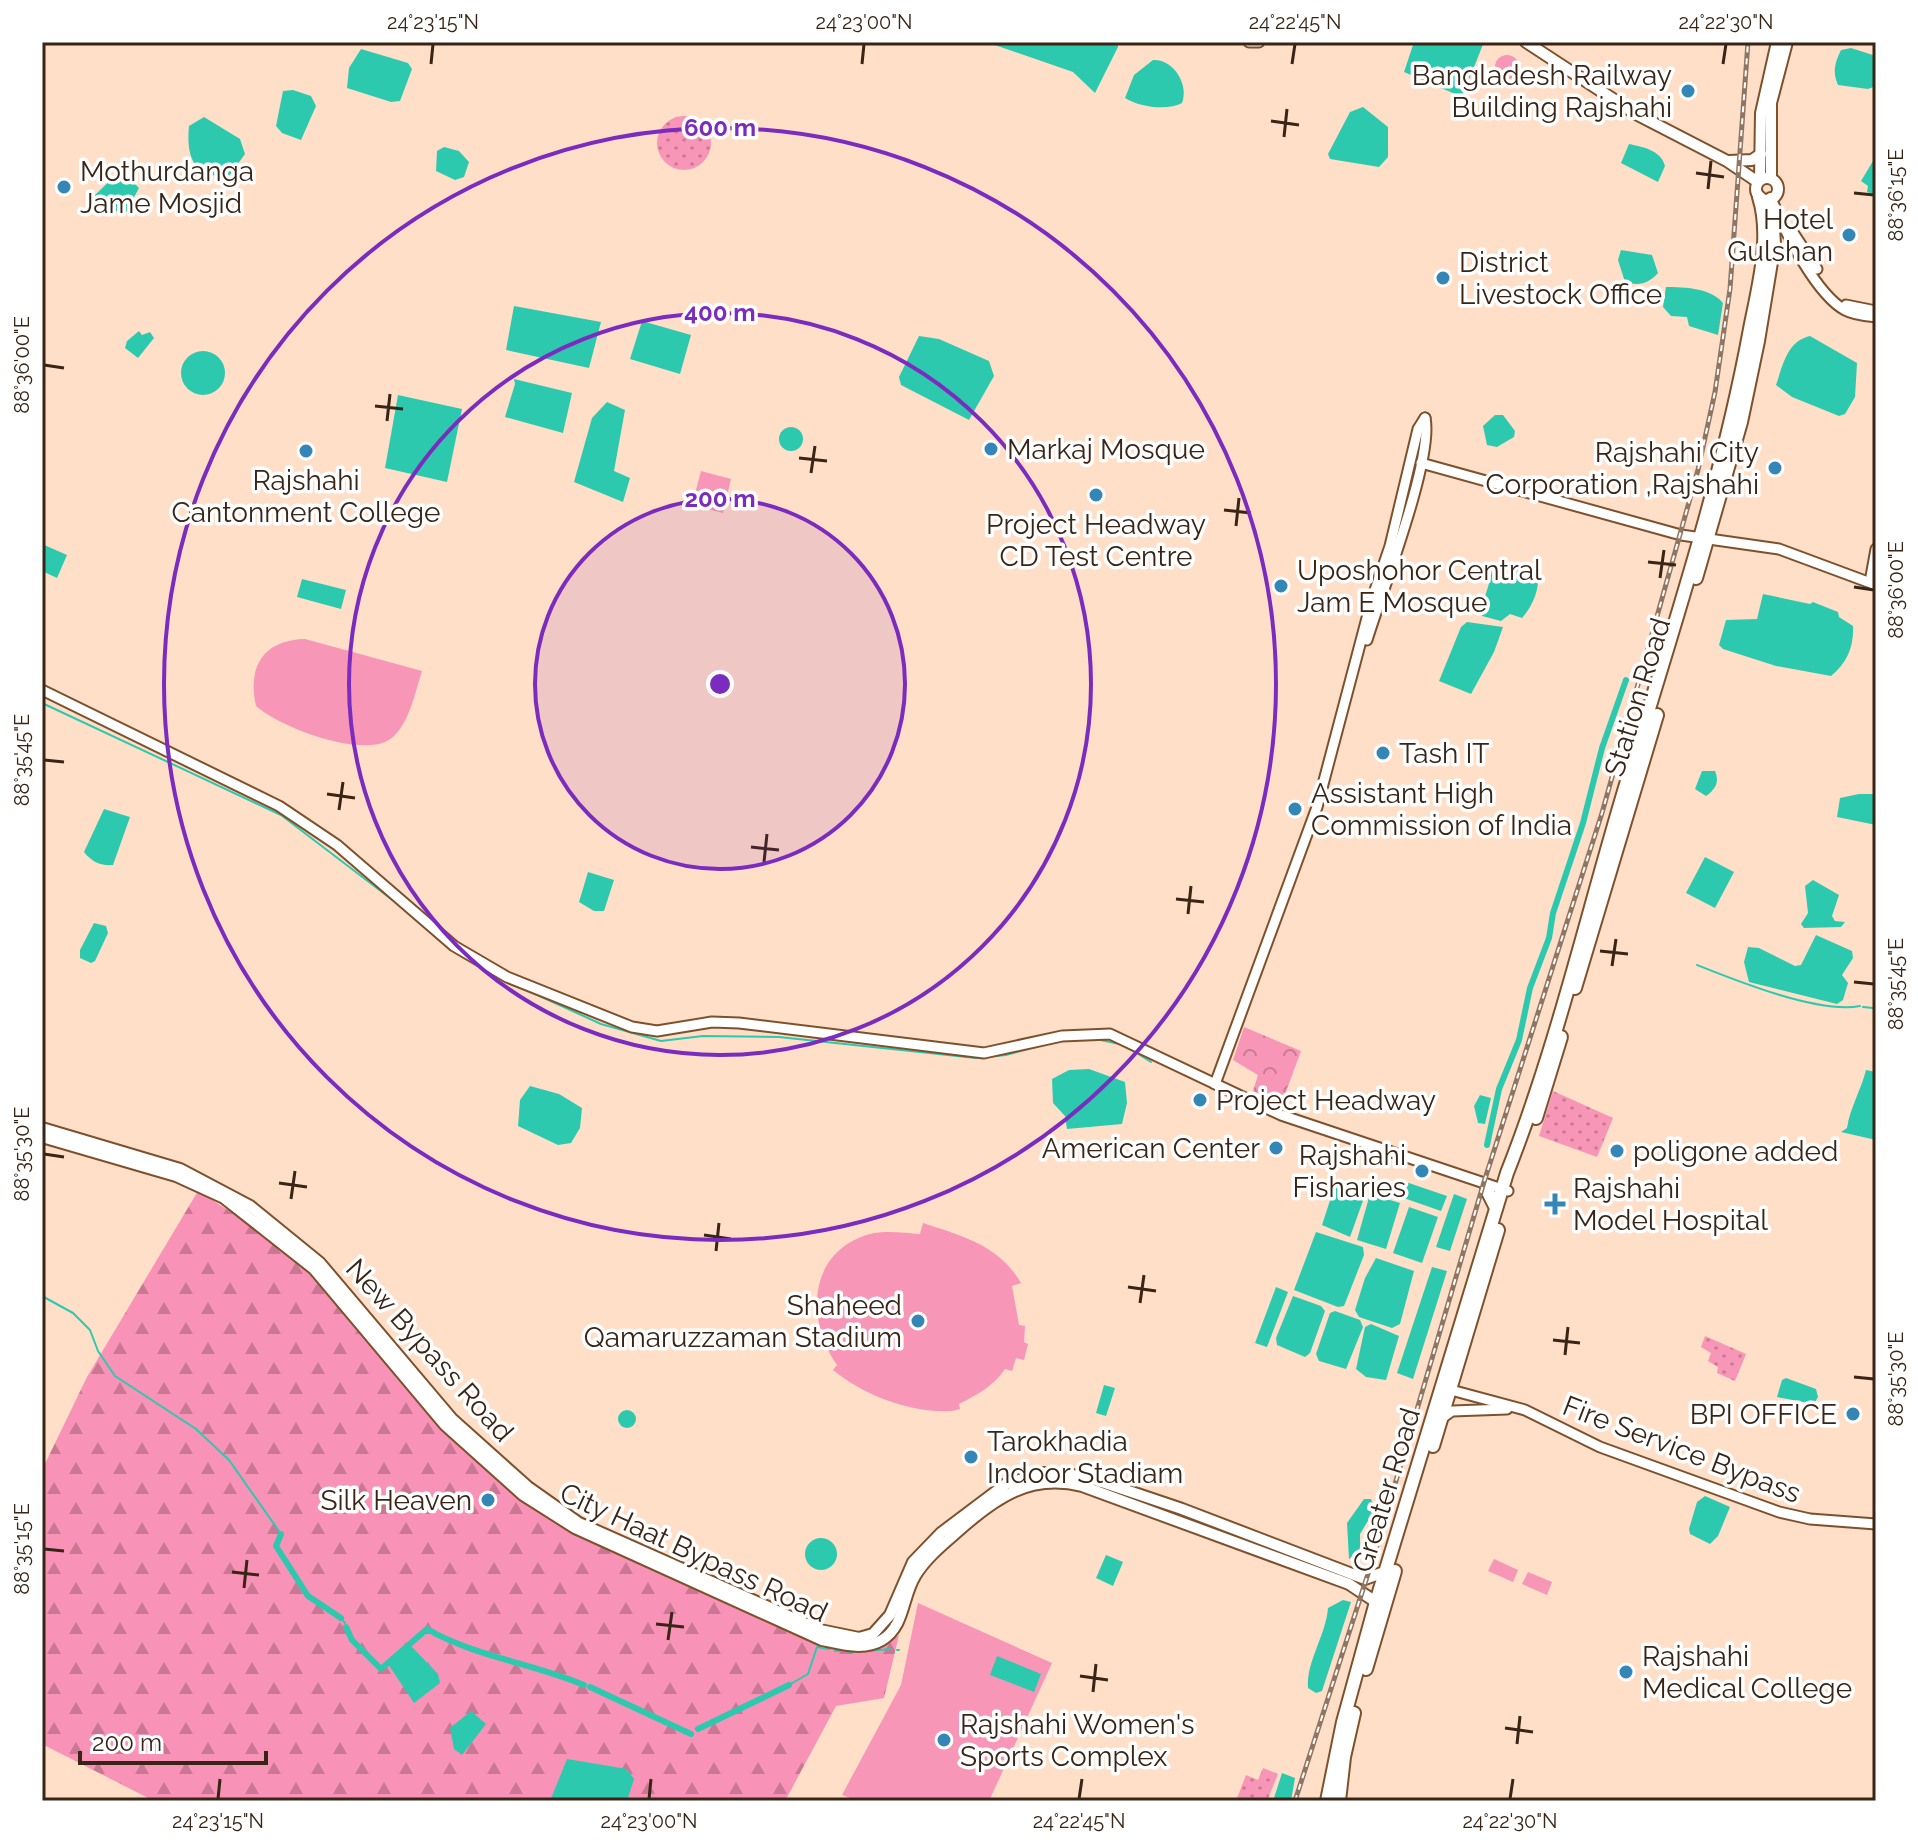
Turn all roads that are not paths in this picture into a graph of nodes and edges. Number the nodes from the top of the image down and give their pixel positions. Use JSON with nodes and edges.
{"nodes":[{"id":1,"x":1526,"y":42,"type":"edge"},
{"id":2,"x":1777,"y":42,"type":"edge"},
{"id":3,"x":1787,"y":42,"type":"edge"},
{"id":4,"x":1698,"y":148,"type":"junction"},
{"id":5,"x":1761,"y":154,"type":"junction"},
{"id":6,"x":1727,"y":161,"type":"junction"},
{"id":7,"x":1765,"y":190,"type":"junction"},
{"id":8,"x":1791,"y":239,"type":"junction"},
{"id":9,"x":1774,"y":244,"type":"junction"},
{"id":10,"x":1876,"y":311,"type":"edge"},
{"id":11,"x":1876,"y":317,"type":"edge"},
{"id":12,"x":1421,"y":463,"type":"junction"},
{"id":13,"x":1703,"y":538,"type":"junction"},
{"id":14,"x":1876,"y":549,"type":"edge"},
{"id":15,"x":1873,"y":583,"type":"edge"},
{"id":16,"x":42,"y":690,"type":"edge"},
{"id":17,"x":1325,"y":781,"type":"junction"},
{"id":18,"x":1215,"y":1084,"type":"junction"},
{"id":19,"x":42,"y":1128,"type":"edge"},
{"id":20,"x":42,"y":1137,"type":"edge"},
{"id":21,"x":1488,"y":1187,"type":"junction"},
{"id":22,"x":1503,"y":1194,"type":"junction"},
{"id":23,"x":1451,"y":1390,"type":"junction"},
{"id":24,"x":1522,"y":1410,"type":"junction"},
{"id":25,"x":1442,"y":1418,"type":"junction"},
{"id":26,"x":1876,"y":1524,"type":"edge"},
{"id":27,"x":1387,"y":1571,"type":"junction"},
{"id":28,"x":1326,"y":1572,"type":"junction"},
{"id":29,"x":1376,"y":1602,"type":"junction"},
{"id":30,"x":1332,"y":1800,"type":"edge"}],
"edges":[{"from":1,"to":4,"type":"main road"},
{"from":2,"to":5,"type":"main road","name":"Station Road"},
{"from":3,"to":7,"type":"main road","name":"Station Road"},
{"from":4,"to":6,"type":"main road"},
{"from":4,"to":7,"type":"main road"},
{"from":5,"to":6,"type":"main road"},
{"from":5,"to":7,"type":"main road","name":"Station Road"},
{"from":6,"to":7,"type":"main road"},
{"from":7,"to":8,"type":"street"},
{"from":7,"to":9,"type":"highway","name":"Station Road"},
{"from":7,"to":10,"type":"street"},
{"from":7,"to":13,"type":"highway","name":"Station Road"},
{"from":8,"to":9,"type":"highway"},
{"from":8,"to":11,"type":"street"},
{"from":9,"to":13,"type":"highway","name":"Station Road"},
{"from":12,"to":13,"type":"street"},
{"from":12,"to":17,"type":"street"},
{"from":12,"to":17,"type":"street"},
{"from":13,"to":15,"type":"street"},
{"from":13,"to":22,"type":"highway","name":"Station Road"},
{"from":14,"to":15,"type":"street"},
{"from":16,"to":18,"type":"street"},
{"from":17,"to":18,"type":"street"},
{"from":18,"to":21,"type":"street"},
{"from":19,"to":28,"type":"main road","name":"City Haat Bypass Road"},
{"from":20,"to":28,"type":"main road","name":"City Haat Bypass Road"},
{"from":21,"to":22,"type":"highway"},
{"from":21,"to":22,"type":"highway"},
{"from":22,"to":23,"type":"highway","name":"Greater Road"},
{"from":22,"to":27,"type":"highway","name":"Greater Road"},
{"from":23,"to":24,"type":"street","name":"Fire Service Bypass"},
{"from":23,"to":25,"type":"highway","name":"Greater Road"},
{"from":24,"to":25,"type":"street","name":"Fire Service Bypass"},
{"from":24,"to":26,"type":"street","name":"Fire Service Bypass"},
{"from":25,"to":30,"type":"highway","name":"Greater Road"},
{"from":27,"to":28,"type":"main road"},
{"from":27,"to":29,"type":"highway","name":"Greater Road"},
{"from":28,"to":29,"type":"main road"},
{"from":29,"to":30,"type":"highway","name":"Greater Road"}]}
